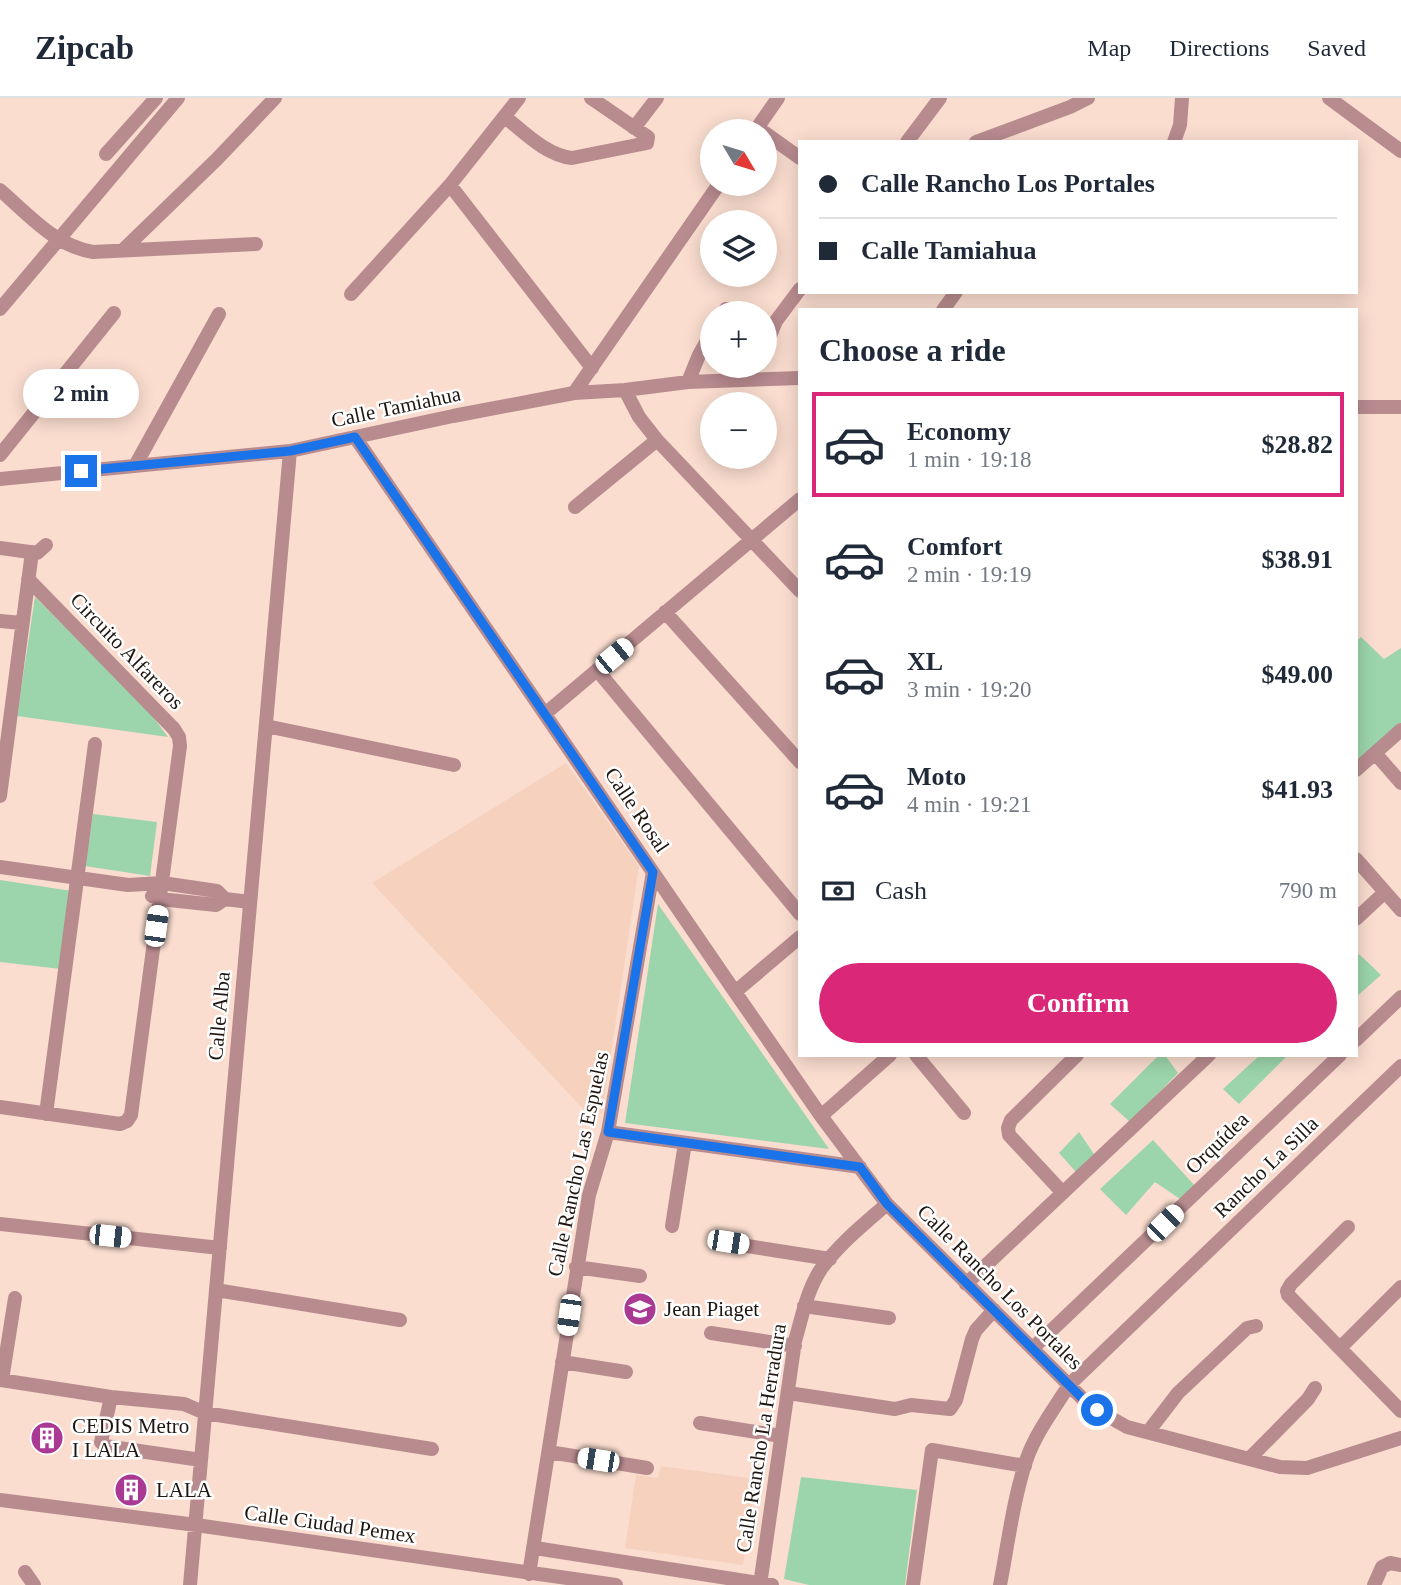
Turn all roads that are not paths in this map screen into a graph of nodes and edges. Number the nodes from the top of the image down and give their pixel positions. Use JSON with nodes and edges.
{"nodes":[{"id":1,"x":156,"y":98,"type":"edge"},
{"id":2,"x":178,"y":98,"type":"edge"},
{"id":3,"x":275,"y":98,"type":"edge"},
{"id":4,"x":519,"y":98,"type":"edge"},
{"id":5,"x":591,"y":98,"type":"edge"},
{"id":6,"x":657,"y":98,"type":"edge"},
{"id":7,"x":778,"y":98,"type":"edge"},
{"id":8,"x":940,"y":98,"type":"edge"},
{"id":9,"x":1088,"y":98,"type":"edge"},
{"id":10,"x":1182,"y":98,"type":"edge"},
{"id":11,"x":1329,"y":98,"type":"edge"},
{"id":12,"x":505,"y":117,"type":"junction"},
{"id":13,"x":767,"y":119,"type":"edge"},
{"id":14,"x":634,"y":128,"type":"junction"},
{"id":15,"x":908,"y":140,"type":"edge"},
{"id":16,"x":981,"y":140,"type":"edge"},
{"id":17,"x":1175,"y":140,"type":"edge"},
{"id":18,"x":777,"y":142,"type":"edge"},
{"id":19,"x":1401,"y":151,"type":"edge"},
{"id":20,"x":106,"y":154,"type":"dead end"},
{"id":21,"x":798,"y":157,"type":"edge"},
{"id":22,"x":450,"y":184,"type":"junction"},
{"id":23,"x":0,"y":190,"type":"edge"},
{"id":24,"x":711,"y":196,"type":"edge"},
{"id":25,"x":59,"y":241,"type":"junction"},
{"id":26,"x":256,"y":244,"type":"dead end"},
{"id":27,"x":123,"y":250,"type":"junction"},
{"id":28,"x":798,"y":292,"type":"edge"},
{"id":29,"x":351,"y":294,"type":"dead end"},
{"id":30,"x":0,"y":309,"type":"edge"},
{"id":31,"x":114,"y":313,"type":"dead end"},
{"id":32,"x":219,"y":314,"type":"dead end"},
{"id":33,"x":777,"y":320,"type":"edge"},
{"id":34,"x":700,"y":353,"type":"edge"},
{"id":35,"x":592,"y":368,"type":"junction"},
{"id":36,"x":777,"y":375,"type":"edge"},
{"id":37,"x":714,"y":378,"type":"edge"},
{"id":38,"x":798,"y":378,"type":"edge"},
{"id":39,"x":688,"y":382,"type":"junction"},
{"id":40,"x":625,"y":390,"type":"junction"},
{"id":41,"x":574,"y":393,"type":"junction"},
{"id":42,"x":1358,"y":407,"type":"edge"},
{"id":43,"x":1401,"y":407,"type":"edge"},
{"id":44,"x":355,"y":437,"type":"junction"},
{"id":45,"x":657,"y":440,"type":"junction"},
{"id":46,"x":290,"y":451,"type":"junction"},
{"id":47,"x":0,"y":455,"type":"edge"},
{"id":48,"x":135,"y":466,"type":"junction"},
{"id":49,"x":0,"y":479,"type":"edge"},
{"id":50,"x":798,"y":501,"type":"edge"},
{"id":51,"x":575,"y":507,"type":"dead end"},
{"id":52,"x":752,"y":539,"type":"junction"},
{"id":53,"x":47,"y":545,"type":"dead end"},
{"id":54,"x":0,"y":548,"type":"edge"},
{"id":55,"x":32,"y":552,"type":"junction"},
{"id":56,"x":28,"y":579,"type":"junction"},
{"id":57,"x":798,"y":589,"type":"edge"},
{"id":58,"x":665,"y":612,"type":"junction"},
{"id":59,"x":0,"y":621,"type":"edge"},
{"id":60,"x":22,"y":623,"type":"junction"},
{"id":61,"x":597,"y":670,"type":"junction"},
{"id":62,"x":6,"y":702,"type":"edge"},
{"id":63,"x":546,"y":713,"type":"junction"},
{"id":64,"x":266,"y":726,"type":"junction"},
{"id":65,"x":1401,"y":730,"type":"edge"},
{"id":66,"x":95,"y":744,"type":"dead end"},
{"id":67,"x":1375,"y":753,"type":"junction"},
{"id":68,"x":798,"y":760,"type":"edge"},
{"id":69,"x":454,"y":765,"type":"dead end"},
{"id":70,"x":1358,"y":768,"type":"edge"},
{"id":71,"x":1,"y":781,"type":"edge"},
{"id":72,"x":1401,"y":783,"type":"edge"},
{"id":73,"x":0,"y":796,"type":"edge"},
{"id":74,"x":1358,"y":861,"type":"edge"},
{"id":75,"x":0,"y":867,"type":"edge"},
{"id":76,"x":653,"y":872,"type":"junction"},
{"id":77,"x":77,"y":877,"type":"junction"},
{"id":78,"x":162,"y":883,"type":"junction"},
{"id":79,"x":128,"y":885,"type":"junction"},
{"id":80,"x":1385,"y":892,"type":"junction"},
{"id":81,"x":225,"y":899,"type":"junction"},
{"id":82,"x":160,"y":900,"type":"junction"},
{"id":83,"x":250,"y":902,"type":"junction"},
{"id":84,"x":1359,"y":909,"type":"edge"},
{"id":85,"x":1401,"y":910,"type":"edge"},
{"id":86,"x":798,"y":912,"type":"edge"},
{"id":87,"x":798,"y":939,"type":"edge"},
{"id":88,"x":735,"y":992,"type":"junction"},
{"id":89,"x":1401,"y":997,"type":"edge"},
{"id":90,"x":1358,"y":1038,"type":"edge"},
{"id":91,"x":888,"y":1057,"type":"edge"},
{"id":92,"x":918,"y":1057,"type":"edge"},
{"id":93,"x":1075,"y":1057,"type":"edge"},
{"id":94,"x":1207,"y":1057,"type":"edge"},
{"id":95,"x":1338,"y":1057,"type":"edge"},
{"id":96,"x":1401,"y":1066,"type":"edge"},
{"id":97,"x":0,"y":1107,"type":"edge"},
{"id":98,"x":964,"y":1113,"type":"dead end"},
{"id":99,"x":46,"y":1114,"type":"junction"},
{"id":100,"x":821,"y":1116,"type":"junction"},
{"id":101,"x":608,"y":1132,"type":"junction"},
{"id":102,"x":685,"y":1143,"type":"junction"},
{"id":103,"x":860,"y":1167,"type":"junction"},
{"id":104,"x":1063,"y":1193,"type":"junction"},
{"id":105,"x":887,"y":1204,"type":"junction"},
{"id":106,"x":0,"y":1224,"type":"edge"},
{"id":107,"x":672,"y":1226,"type":"dead end"},
{"id":108,"x":1348,"y":1227,"type":"dead end"},
{"id":109,"x":728,"y":1242,"type":"dead end"},
{"id":110,"x":220,"y":1248,"type":"junction"},
{"id":111,"x":830,"y":1259,"type":"junction"},
{"id":112,"x":576,"y":1267,"type":"junction"},
{"id":113,"x":640,"y":1276,"type":"dead end"},
{"id":114,"x":966,"y":1284,"type":"junction"},
{"id":115,"x":1401,"y":1287,"type":"edge"},
{"id":116,"x":216,"y":1290,"type":"junction"},
{"id":117,"x":15,"y":1298,"type":"dead end"},
{"id":118,"x":804,"y":1306,"type":"junction"},
{"id":119,"x":994,"y":1310,"type":"junction"},
{"id":120,"x":889,"y":1318,"type":"dead end"},
{"id":121,"x":400,"y":1320,"type":"dead end"},
{"id":122,"x":1256,"y":1326,"type":"dead end"},
{"id":123,"x":711,"y":1333,"type":"dead end"},
{"id":124,"x":795,"y":1346,"type":"junction"},
{"id":125,"x":1033,"y":1348,"type":"junction"},
{"id":126,"x":1340,"y":1348,"type":"junction"},
{"id":127,"x":562,"y":1362,"type":"junction"},
{"id":128,"x":626,"y":1372,"type":"dead end"},
{"id":129,"x":1,"y":1380,"type":"edge"},
{"id":130,"x":1069,"y":1385,"type":"junction"},
{"id":131,"x":1315,"y":1388,"type":"dead end"},
{"id":132,"x":788,"y":1393,"type":"junction"},
{"id":133,"x":111,"y":1397,"type":"junction"},
{"id":134,"x":1401,"y":1411,"type":"edge"},
{"id":135,"x":205,"y":1413,"type":"junction"},
{"id":136,"x":700,"y":1423,"type":"dead end"},
{"id":137,"x":1148,"y":1432,"type":"junction"},
{"id":138,"x":782,"y":1436,"type":"junction"},
{"id":139,"x":1401,"y":1438,"type":"edge"},
{"id":140,"x":432,"y":1449,"type":"dead end"},
{"id":141,"x":549,"y":1452,"type":"junction"},
{"id":142,"x":1249,"y":1459,"type":"junction"},
{"id":143,"x":201,"y":1460,"type":"junction"},
{"id":144,"x":1025,"y":1466,"type":"junction"},
{"id":145,"x":647,"y":1468,"type":"dead end"},
{"id":146,"x":0,"y":1500,"type":"edge"},
{"id":147,"x":195,"y":1525,"type":"junction"},
{"id":148,"x":535,"y":1548,"type":"junction"},
{"id":149,"x":1401,"y":1565,"type":"edge"},
{"id":150,"x":25,"y":1572,"type":"dead end"},
{"id":151,"x":530,"y":1574,"type":"junction"},
{"id":152,"x":764,"y":1584,"type":"edge"},
{"id":153,"x":34,"y":1585,"type":"edge"},
{"id":154,"x":190,"y":1585,"type":"edge"},
{"id":155,"x":616,"y":1585,"type":"edge"},
{"id":156,"x":913,"y":1585,"type":"edge"},
{"id":157,"x":1000,"y":1585,"type":"edge"},
{"id":158,"x":1374,"y":1585,"type":"edge"}],
"edges":[{"from":1,"to":20,"type":"street"},
{"from":2,"to":25,"type":"street"},
{"from":3,"to":27,"type":"street"},
{"from":4,"to":12,"type":"street"},
{"from":5,"to":14,"type":"street"},
{"from":6,"to":14,"type":"street"},
{"from":7,"to":13,"type":"street"},
{"from":8,"to":15,"type":"street"},
{"from":9,"to":16,"type":"street"},
{"from":10,"to":17,"type":"street"},
{"from":11,"to":19,"type":"street"},
{"from":12,"to":14,"type":"street"},
{"from":12,"to":22,"type":"street"},
{"from":18,"to":21,"type":"street"},
{"from":22,"to":29,"type":"street"},
{"from":22,"to":35,"type":"street"},
{"from":23,"to":25,"type":"street"},
{"from":24,"to":35,"type":"street"},
{"from":25,"to":27,"type":"street"},
{"from":25,"to":30,"type":"street"},
{"from":26,"to":27,"type":"street"},
{"from":28,"to":33,"type":"street"},
{"from":31,"to":47,"type":"street"},
{"from":32,"to":48,"type":"street"},
{"from":34,"to":39,"type":"street"},
{"from":35,"to":41,"type":"street"},
{"from":36,"to":38,"type":"street","name":"Calle Tamiahua"},
{"from":37,"to":39,"type":"street","name":"Calle Tamiahua"},
{"from":39,"to":40,"type":"street","name":"Calle Tamiahua"},
{"from":40,"to":41,"type":"street","name":"Calle Tamiahua"},
{"from":40,"to":45,"type":"street"},
{"from":41,"to":44,"type":"street","name":"Calle Tamiahua"},
{"from":42,"to":43,"type":"street"},
{"from":44,"to":46,"type":"street","name":"Calle Tamiahua"},
{"from":44,"to":63,"type":"street","name":"Calle Rosal"},
{"from":45,"to":51,"type":"street"},
{"from":45,"to":52,"type":"street"},
{"from":46,"to":48,"type":"street","name":"Calle Tamiahua"},
{"from":46,"to":64,"type":"street","name":"Calle Alba"},
{"from":48,"to":49,"type":"street","name":"Calle Tamiahua"},
{"from":50,"to":52,"type":"street"},
{"from":52,"to":57,"type":"street"},
{"from":52,"to":58,"type":"street"},
{"from":53,"to":55,"type":"street"},
{"from":54,"to":55,"type":"street"},
{"from":55,"to":56,"type":"street"},
{"from":56,"to":60,"type":"street"},
{"from":56,"to":78,"type":"street","name":"Circuito Alfareros"},
{"from":58,"to":61,"type":"street"},
{"from":58,"to":68,"type":"street"},
{"from":59,"to":60,"type":"street"},
{"from":60,"to":62,"type":"street"},
{"from":61,"to":63,"type":"street"},
{"from":61,"to":86,"type":"street"},
{"from":62,"to":71,"type":"street"},
{"from":63,"to":76,"type":"street","name":"Calle Rosal"},
{"from":64,"to":69,"type":"street"},
{"from":64,"to":83,"type":"street","name":"Calle Alba"},
{"from":65,"to":67,"type":"street"},
{"from":66,"to":77,"type":"street"},
{"from":67,"to":70,"type":"street"},
{"from":67,"to":72,"type":"street"},
{"from":71,"to":73,"type":"street"},
{"from":74,"to":80,"type":"street"},
{"from":75,"to":77,"type":"street"},
{"from":76,"to":88,"type":"street","name":"Calle Rosal"},
{"from":76,"to":101,"type":"street","name":"Calle Rancho Las Espuelas"},
{"from":77,"to":79,"type":"street"},
{"from":77,"to":99,"type":"street"},
{"from":78,"to":79,"type":"street"},
{"from":78,"to":81,"type":"street"},
{"from":78,"to":82,"type":"street"},
{"from":79,"to":82,"type":"street"},
{"from":80,"to":84,"type":"street"},
{"from":80,"to":85,"type":"street"},
{"from":81,"to":82,"type":"street"},
{"from":81,"to":83,"type":"street"},
{"from":82,"to":99,"type":"street"},
{"from":83,"to":110,"type":"street","name":"Calle Alba"},
{"from":87,"to":88,"type":"street"},
{"from":88,"to":100,"type":"street","name":"Calle Rosal"},
{"from":89,"to":90,"type":"street"},
{"from":91,"to":100,"type":"street"},
{"from":92,"to":98,"type":"street"},
{"from":93,"to":104,"type":"street"},
{"from":94,"to":104,"type":"street"},
{"from":95,"to":125,"type":"street","name":"Orquídea"},
{"from":96,"to":130,"type":"street","name":"Rancho La Silla"},
{"from":97,"to":99,"type":"street"},
{"from":100,"to":103,"type":"street","name":"Calle Rosal"},
{"from":101,"to":102,"type":"street"},
{"from":101,"to":112,"type":"street","name":"Calle Rancho Las Espuelas"},
{"from":102,"to":103,"type":"street"},
{"from":102,"to":107,"type":"street"},
{"from":103,"to":105,"type":"street","name":"Calle Rosal"},
{"from":104,"to":114,"type":"street"},
{"from":105,"to":111,"type":"street","name":"Calle Rancho La Herradura"},
{"from":105,"to":114,"type":"street","name":"Calle Rancho Los Portales"},
{"from":106,"to":110,"type":"street"},
{"from":108,"to":126,"type":"street"},
{"from":109,"to":111,"type":"street"},
{"from":110,"to":116,"type":"street","name":"Calle Alba"},
{"from":111,"to":118,"type":"street","name":"Calle Rancho La Herradura"},
{"from":112,"to":113,"type":"street"},
{"from":112,"to":127,"type":"street","name":"Calle Rancho Las Espuelas"},
{"from":114,"to":119,"type":"street","name":"Calle Rancho Los Portales"},
{"from":115,"to":126,"type":"street"},
{"from":116,"to":121,"type":"street"},
{"from":116,"to":135,"type":"street","name":"Calle Alba"},
{"from":117,"to":129,"type":"street"},
{"from":118,"to":120,"type":"street"},
{"from":118,"to":124,"type":"street","name":"Calle Rancho La Herradura"},
{"from":119,"to":125,"type":"street","name":"Calle Rancho Los Portales"},
{"from":119,"to":132,"type":"street"},
{"from":122,"to":137,"type":"street"},
{"from":123,"to":124,"type":"street"},
{"from":124,"to":132,"type":"street","name":"Calle Rancho La Herradura"},
{"from":125,"to":130,"type":"street","name":"Calle Rancho Los Portales"},
{"from":126,"to":134,"type":"street"},
{"from":127,"to":128,"type":"street"},
{"from":127,"to":141,"type":"street","name":"Calle Rancho Las Espuelas"},
{"from":129,"to":133,"type":"street"},
{"from":130,"to":137,"type":"street","name":"Calle Rancho Los Portales"},
{"from":130,"to":144,"type":"street","name":"Rancho La Silla"},
{"from":131,"to":142,"type":"street"},
{"from":132,"to":138,"type":"street","name":"Calle Rancho La Herradura"},
{"from":133,"to":135,"type":"street"},
{"from":133,"to":143,"type":"street"},
{"from":135,"to":140,"type":"street"},
{"from":135,"to":143,"type":"street","name":"Calle Alba"},
{"from":136,"to":138,"type":"street"},
{"from":137,"to":142,"type":"street","name":"Calle Rancho Los Portales"},
{"from":138,"to":152,"type":"street","name":"Calle Rancho La Herradura"},
{"from":139,"to":142,"type":"street","name":"Calle Rancho Los Portales"},
{"from":141,"to":145,"type":"street"},
{"from":141,"to":148,"type":"street","name":"Calle Rancho Las Espuelas"},
{"from":143,"to":147,"type":"street","name":"Calle Alba"},
{"from":144,"to":156,"type":"street"},
{"from":144,"to":157,"type":"street","name":"Rancho La Silla"},
{"from":146,"to":147,"type":"street","name":"Calle Ciudad Pemex"},
{"from":147,"to":151,"type":"street","name":"Calle Ciudad Pemex"},
{"from":147,"to":154,"type":"street","name":"Calle Alba"},
{"from":148,"to":151,"type":"street"},
{"from":148,"to":152,"type":"street"},
{"from":149,"to":158,"type":"street"},
{"from":150,"to":153,"type":"street"},
{"from":151,"to":155,"type":"street","name":"Calle Ciudad Pemex"}]}
